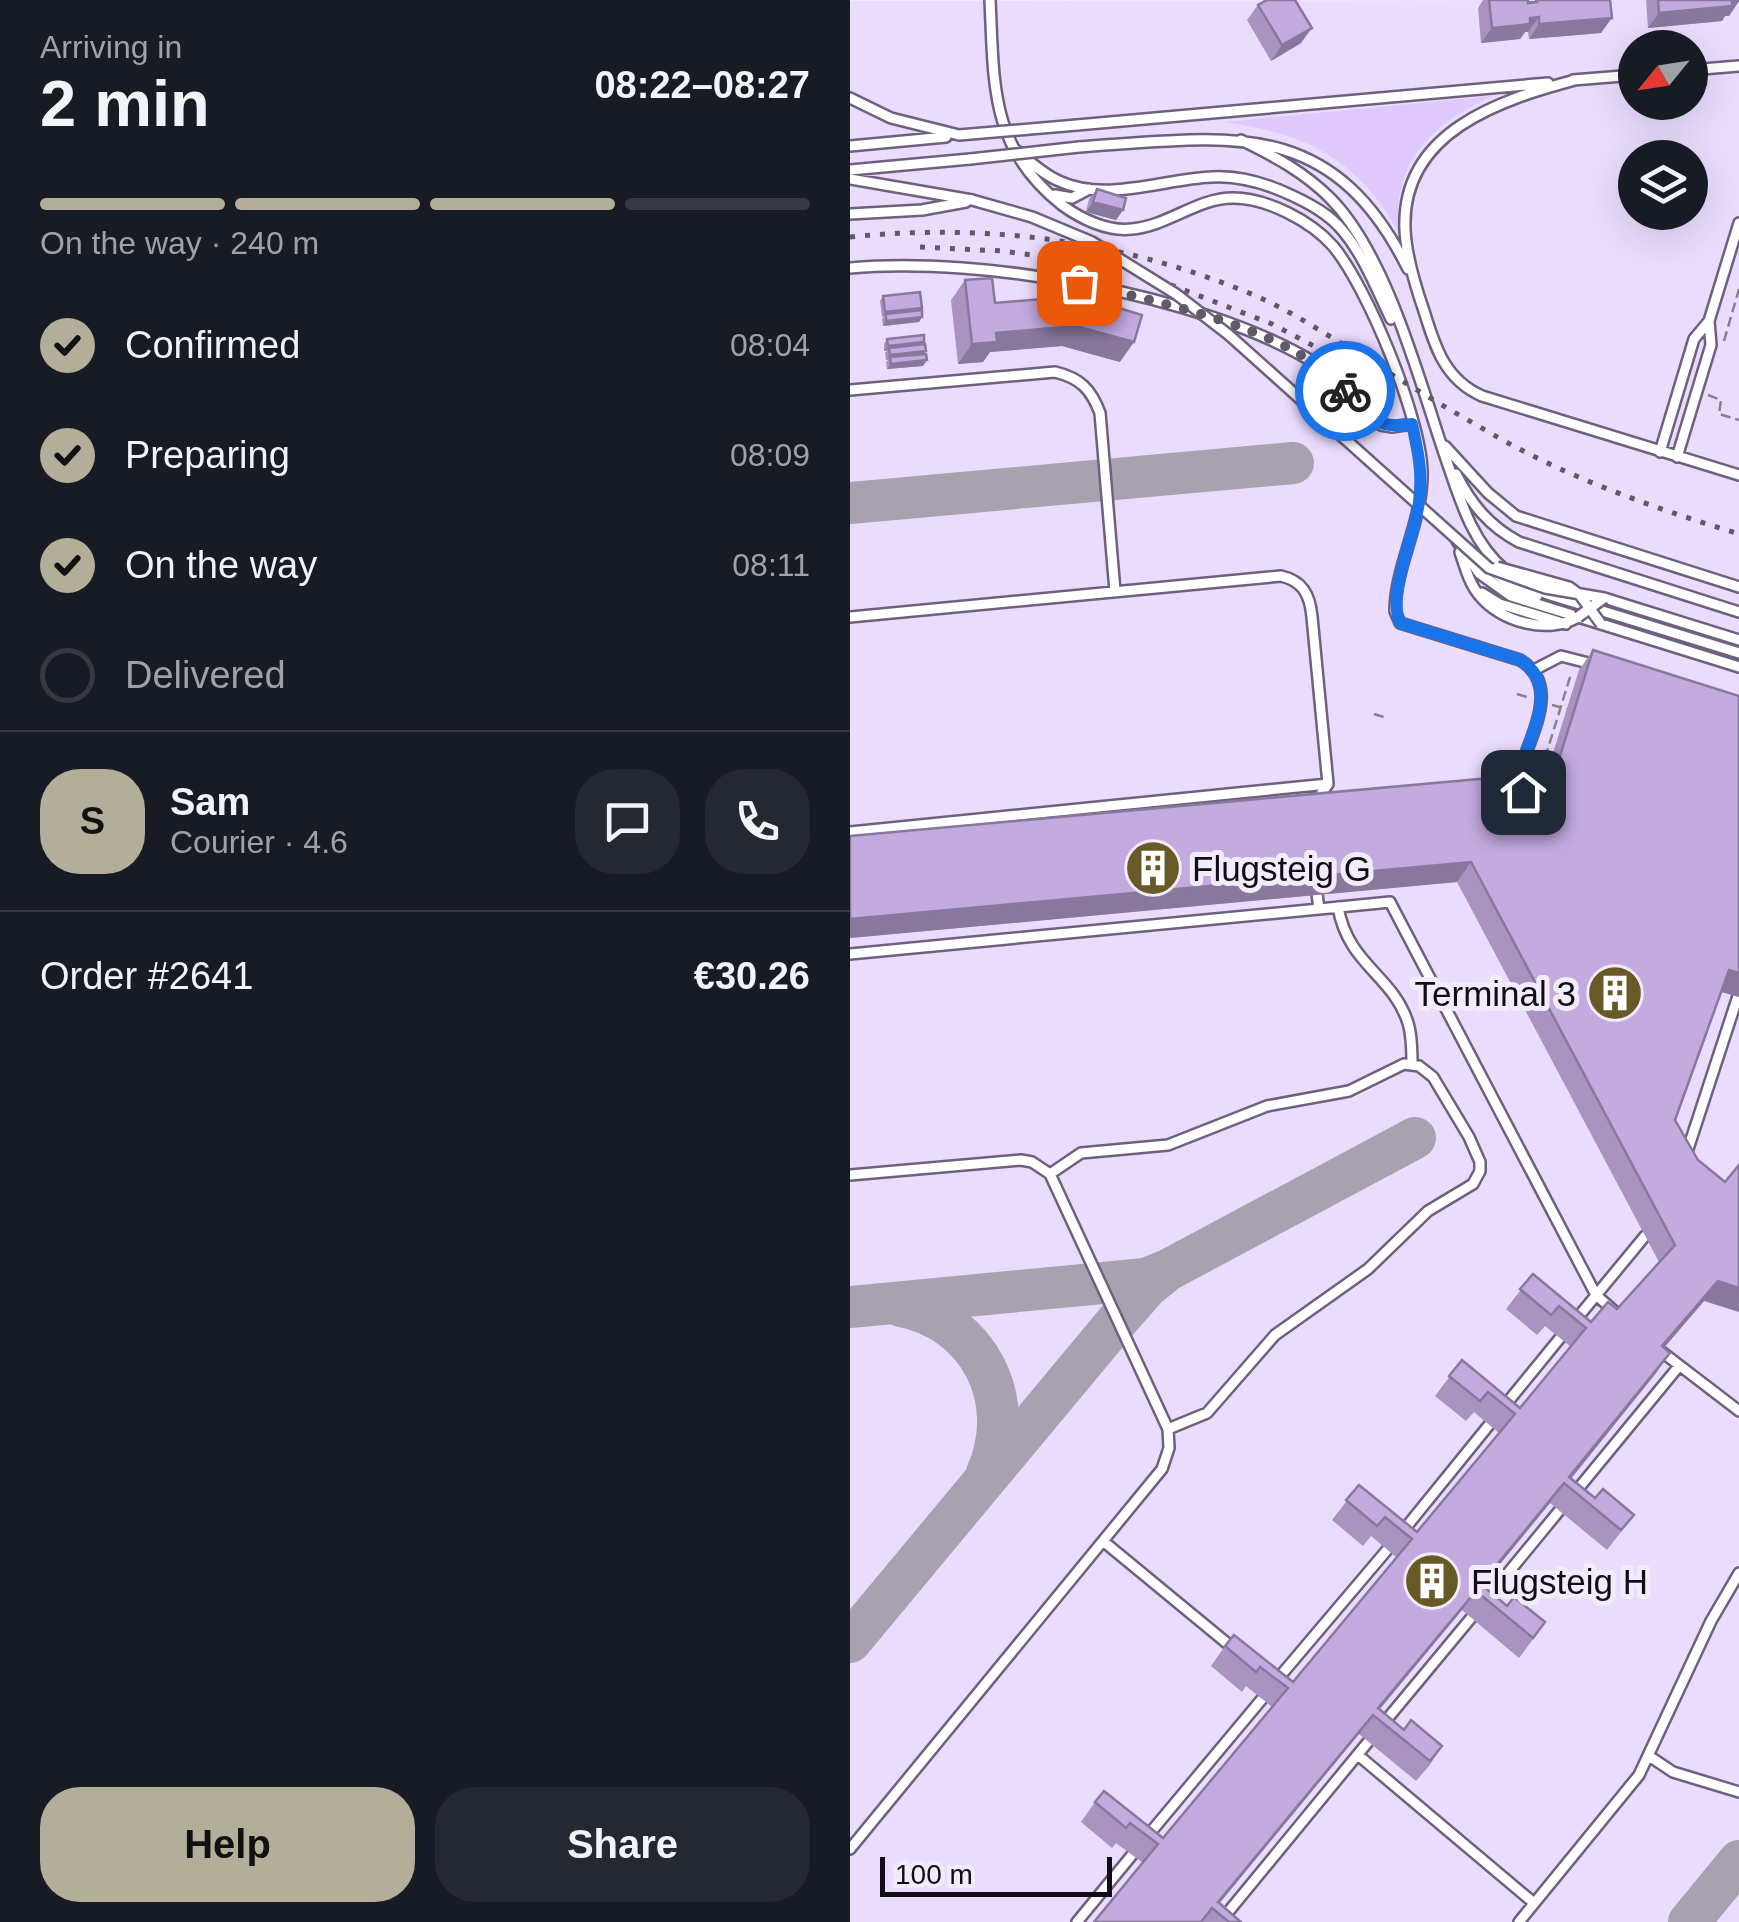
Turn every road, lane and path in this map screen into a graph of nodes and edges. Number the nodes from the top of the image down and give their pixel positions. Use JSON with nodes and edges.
{"nodes":[{"id":1,"x":990,"y":0,"type":"edge"},
{"id":2,"x":1739,"y":66,"type":"edge"},
{"id":3,"x":1708,"y":69,"type":"edge"},
{"id":4,"x":1618,"y":76,"type":"edge"},
{"id":5,"x":1575,"y":80,"type":"junction"},
{"id":6,"x":850,"y":98,"type":"edge"},
{"id":7,"x":959,"y":136,"type":"junction"},
{"id":8,"x":1240,"y":140,"type":"junction"},
{"id":9,"x":1010,"y":145,"type":"junction"},
{"id":10,"x":850,"y":146,"type":"edge"},
{"id":11,"x":850,"y":170,"type":"edge"},
{"id":12,"x":850,"y":180,"type":"edge"},
{"id":13,"x":1090,"y":189,"type":"junction"},
{"id":14,"x":1047,"y":193,"type":"junction"},
{"id":15,"x":972,"y":200,"type":"junction"},
{"id":16,"x":850,"y":214,"type":"edge"},
{"id":17,"x":1739,"y":222,"type":"edge"},
{"id":18,"x":850,"y":268,"type":"edge"},
{"id":19,"x":1739,"y":289,"type":"edge"},
{"id":20,"x":1422,"y":305,"type":"junction"},
{"id":21,"x":1709,"y":321,"type":"junction"},
{"id":22,"x":1723,"y":344,"type":"dead end"},
{"id":23,"x":1411,"y":360,"type":"junction"},
{"id":24,"x":850,"y":390,"type":"edge"},
{"id":25,"x":1706,"y":394,"type":"dead end"},
{"id":26,"x":1739,"y":420,"type":"edge"},
{"id":27,"x":1412,"y":424,"type":"junction"},
{"id":28,"x":1440,"y":440,"type":"junction"},
{"id":29,"x":1660,"y":452,"type":"junction"},
{"id":30,"x":1677,"y":457,"type":"junction"},
{"id":31,"x":1739,"y":475,"type":"edge"},
{"id":32,"x":1456,"y":540,"type":"junction"},
{"id":33,"x":1484,"y":570,"type":"junction"},
{"id":34,"x":1739,"y":586,"type":"edge"},
{"id":35,"x":1115,"y":591,"type":"junction"},
{"id":36,"x":1580,"y":594,"type":"junction"},
{"id":37,"x":1604,"y":598,"type":"junction"},
{"id":38,"x":1589,"y":609,"type":"junction"},
{"id":39,"x":1739,"y":612,"type":"edge"},
{"id":40,"x":850,"y":616,"type":"edge"},
{"id":41,"x":1578,"y":617,"type":"junction"},
{"id":42,"x":1600,"y":624,"type":"junction"},
{"id":43,"x":1739,"y":640,"type":"edge"},
{"id":44,"x":1739,"y":653,"type":"edge"},
{"id":45,"x":1565,"y":656,"type":"junction"},
{"id":46,"x":1739,"y":667,"type":"edge"},
{"id":47,"x":1611,"y":669,"type":"edge"},
{"id":48,"x":1534,"y":670,"type":"junction"},
{"id":49,"x":1374,"y":714,"type":"dead end"},
{"id":50,"x":1387,"y":718,"type":"dead end"},
{"id":51,"x":1545,"y":758,"type":"dead end"},
{"id":52,"x":1328,"y":784,"type":"junction"},
{"id":53,"x":1523,"y":792,"type":"edge"},
{"id":54,"x":1309,"y":811,"type":"edge"},
{"id":55,"x":850,"y":832,"type":"edge"},
{"id":56,"x":1317,"y":894,"type":"edge"},
{"id":57,"x":1338,"y":907,"type":"junction"},
{"id":58,"x":1319,"y":909,"type":"junction"},
{"id":59,"x":850,"y":954,"type":"edge"},
{"id":60,"x":1738,"y":996,"type":"edge"},
{"id":61,"x":1412,"y":1064,"type":"junction"},
{"id":62,"x":1680,"y":1172,"type":"edge"},
{"id":63,"x":1050,"y":1174,"type":"junction"},
{"id":64,"x":850,"y":1175,"type":"edge"},
{"id":65,"x":1645,"y":1236,"type":"dead end"},
{"id":66,"x":1596,"y":1295,"type":"junction"},
{"id":67,"x":1617,"y":1314,"type":"edge"},
{"id":68,"x":1661,"y":1351,"type":"edge"},
{"id":69,"x":1679,"y":1366,"type":"junction"},
{"id":70,"x":1739,"y":1411,"type":"edge"},
{"id":71,"x":1168,"y":1429,"type":"junction"},
{"id":72,"x":1103,"y":1541,"type":"junction"},
{"id":73,"x":1739,"y":1574,"type":"edge"},
{"id":74,"x":1237,"y":1652,"type":"edge"},
{"id":75,"x":1265,"y":1675,"type":"edge"},
{"id":76,"x":1275,"y":1683,"type":"junction"},
{"id":77,"x":1358,"y":1755,"type":"junction"},
{"id":78,"x":1649,"y":1756,"type":"junction"},
{"id":79,"x":1739,"y":1792,"type":"edge"},
{"id":80,"x":850,"y":1850,"type":"edge"},
{"id":81,"x":1534,"y":1903,"type":"junction"},
{"id":82,"x":1077,"y":1922,"type":"edge"},
{"id":83,"x":1220,"y":1922,"type":"edge"},
{"id":84,"x":1519,"y":1922,"type":"edge"}],
"edges":[{"from":1,"to":9,"type":"lane"},
{"from":2,"to":3,"type":"lane"},
{"from":4,"to":5,"type":"lane"},
{"from":5,"to":7,"type":"lane","bridge":true},
{"from":5,"to":20,"type":"lane"},
{"from":6,"to":7,"type":"lane"},
{"from":7,"to":10,"type":"lane"},
{"from":8,"to":11,"type":"lane","bridge":true},
{"from":8,"to":20,"type":"lane"},
{"from":8,"to":23,"type":"lane"},
{"from":9,"to":13,"type":"lane"},
{"from":9,"to":14,"type":"lane"},
{"from":12,"to":15,"type":"lane"},
{"from":13,"to":14,"type":"lane"},
{"from":13,"to":23,"type":"lane"},
{"from":14,"to":27,"type":"lane"},
{"from":15,"to":16,"type":"lane"},
{"from":15,"to":32,"type":"lane","bridge":true},
{"from":17,"to":21,"type":"lane"},
{"from":18,"to":27,"type":"lane"},
{"from":19,"to":22,"type":"path"},
{"from":20,"to":29,"type":"lane"},
{"from":21,"to":29,"type":"lane"},
{"from":21,"to":30,"type":"lane"},
{"from":23,"to":28,"type":"lane"},
{"from":24,"to":35,"type":"lane"},
{"from":25,"to":26,"type":"path"},
{"from":27,"to":48,"type":"lane"},
{"from":28,"to":34,"type":"lane"},
{"from":28,"to":39,"type":"lane"},
{"from":28,"to":44,"type":"lane"},
{"from":29,"to":30,"type":"lane"},
{"from":30,"to":31,"type":"lane"},
{"from":32,"to":33,"type":"lane","bridge":true},
{"from":32,"to":41,"type":"lane","bridge":true},
{"from":33,"to":36,"type":"lane","bridge":true},
{"from":33,"to":38,"type":"lane","bridge":true},
{"from":33,"to":41,"type":"lane"},
{"from":35,"to":40,"type":"lane"},
{"from":35,"to":52,"type":"lane"},
{"from":36,"to":37,"type":"lane","bridge":true},
{"from":36,"to":38,"type":"lane","bridge":true},
{"from":37,"to":38,"type":"lane","bridge":true},
{"from":37,"to":43,"type":"lane"},
{"from":38,"to":41,"type":"lane","bridge":true},
{"from":38,"to":42,"type":"lane","bridge":true},
{"from":41,"to":42,"type":"lane","bridge":true},
{"from":42,"to":46,"type":"lane"},
{"from":45,"to":47,"type":"lane"},
{"from":45,"to":48,"type":"lane"},
{"from":45,"to":51,"type":"path"},
{"from":48,"to":53,"type":"lane"},
{"from":49,"to":50,"type":"path"},
{"from":52,"to":54,"type":"lane"},
{"from":52,"to":55,"type":"lane"},
{"from":56,"to":58,"type":"lane"},
{"from":57,"to":58,"type":"lane"},
{"from":57,"to":61,"type":"lane"},
{"from":57,"to":66,"type":"lane"},
{"from":58,"to":59,"type":"lane"},
{"from":60,"to":62,"type":"lane"},
{"from":61,"to":63,"type":"lane"},
{"from":61,"to":71,"type":"lane"},
{"from":63,"to":64,"type":"lane"},
{"from":63,"to":71,"type":"lane"},
{"from":65,"to":66,"type":"lane"},
{"from":66,"to":67,"type":"lane"},
{"from":66,"to":76,"type":"lane"},
{"from":68,"to":69,"type":"lane"},
{"from":69,"to":70,"type":"lane"},
{"from":69,"to":77,"type":"lane"},
{"from":71,"to":72,"type":"lane"},
{"from":72,"to":74,"type":"lane"},
{"from":72,"to":80,"type":"lane"},
{"from":73,"to":78,"type":"lane"},
{"from":75,"to":76,"type":"lane"},
{"from":76,"to":82,"type":"lane"},
{"from":77,"to":81,"type":"lane"},
{"from":77,"to":83,"type":"lane"},
{"from":78,"to":79,"type":"lane"},
{"from":78,"to":81,"type":"lane"},
{"from":81,"to":84,"type":"lane"}]}
